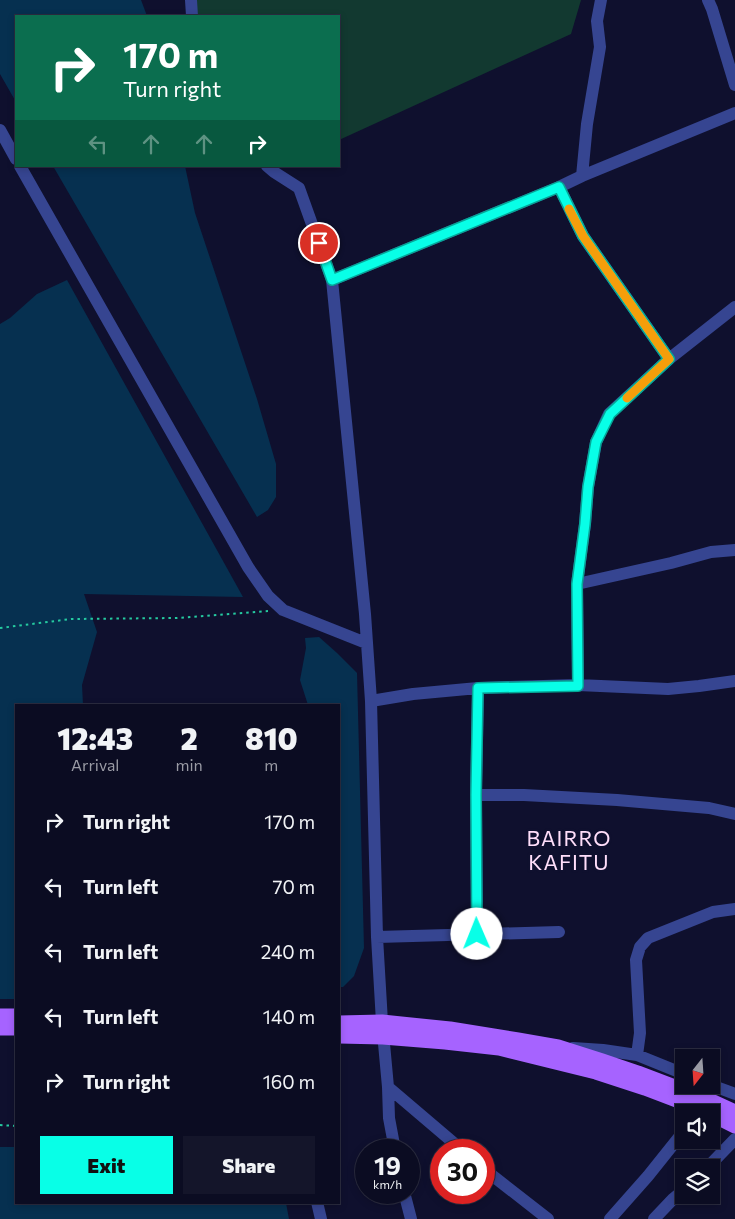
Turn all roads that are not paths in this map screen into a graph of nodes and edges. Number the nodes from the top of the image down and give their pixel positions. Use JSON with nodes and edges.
{"nodes":[{"id":1,"x":191,"y":0,"type":"edge"},
{"id":2,"x":602,"y":0,"type":"edge"},
{"id":3,"x":708,"y":0,"type":"edge"},
{"id":4,"x":192,"y":15,"type":"edge"},
{"id":5,"x":729,"y":44,"type":"edge"},
{"id":6,"x":735,"y":85,"type":"edge"},
{"id":7,"x":735,"y":113,"type":"edge"},
{"id":8,"x":0,"y":130,"type":"edge"},
{"id":9,"x":15,"y":157,"type":"edge"},
{"id":10,"x":21,"y":167,"type":"edge"},
{"id":11,"x":268,"y":167,"type":"edge"},
{"id":12,"x":582,"y":176,"type":"junction"},
{"id":13,"x":559,"y":187,"type":"junction"},
{"id":14,"x":332,"y":280,"type":"junction"},
{"id":15,"x":735,"y":307,"type":"edge"},
{"id":16,"x":669,"y":359,"type":"junction"},
{"id":17,"x":735,"y":550,"type":"edge"},
{"id":18,"x":577,"y":584,"type":"junction"},
{"id":19,"x":366,"y":643,"type":"junction"},
{"id":20,"x":735,"y":681,"type":"edge"},
{"id":21,"x":578,"y":686,"type":"junction"},
{"id":22,"x":478,"y":688,"type":"junction"},
{"id":23,"x":371,"y":701,"type":"junction"},
{"id":24,"x":476,"y":795,"type":"junction"},
{"id":25,"x":735,"y":814,"type":"edge"},
{"id":26,"x":735,"y":909,"type":"edge"},
{"id":27,"x":559,"y":932,"type":"dead end"},
{"id":28,"x":477,"y":934,"type":"junction"},
{"id":29,"x":377,"y":937,"type":"junction"},
{"id":30,"x":0,"y":1016,"type":"edge"},
{"id":31,"x":15,"y":1016,"type":"edge"},
{"id":32,"x":340,"y":1023,"type":"edge"},
{"id":33,"x":0,"y":1028,"type":"edge"},
{"id":34,"x":15,"y":1028,"type":"edge"},
{"id":35,"x":382,"y":1030,"type":"junction"},
{"id":36,"x":340,"y":1036,"type":"edge"},
{"id":37,"x":558,"y":1047,"type":"junction"},
{"id":38,"x":637,"y":1055,"type":"junction"},
{"id":39,"x":675,"y":1070,"type":"edge"},
{"id":40,"x":388,"y":1088,"type":"junction"},
{"id":41,"x":720,"y":1088,"type":"edge"},
{"id":42,"x":735,"y":1094,"type":"edge"},
{"id":43,"x":685,"y":1104,"type":"edge"},
{"id":44,"x":735,"y":1112,"type":"edge"},
{"id":45,"x":720,"y":1119,"type":"edge"},
{"id":46,"x":735,"y":1126,"type":"edge"},
{"id":47,"x":393,"y":1139,"type":"edge"},
{"id":48,"x":449,"y":1139,"type":"edge"},
{"id":49,"x":735,"y":1139,"type":"edge"},
{"id":50,"x":675,"y":1142,"type":"edge"},
{"id":51,"x":716,"y":1159,"type":"edge"},
{"id":52,"x":495,"y":1177,"type":"edge"},
{"id":53,"x":675,"y":1197,"type":"edge"},
{"id":54,"x":317,"y":1204,"type":"edge"},
{"id":55,"x":407,"y":1204,"type":"edge"},
{"id":56,"x":321,"y":1219,"type":"edge"},
{"id":57,"x":410,"y":1219,"type":"edge"},
{"id":58,"x":548,"y":1219,"type":"edge"},
{"id":59,"x":610,"y":1219,"type":"edge"},
{"id":60,"x":654,"y":1219,"type":"edge"}],
"edges":[{"from":1,"to":4,"type":"street"},
{"from":2,"to":12,"type":"street"},
{"from":3,"to":5,"type":"street"},
{"from":5,"to":6,"type":"street"},
{"from":7,"to":12,"type":"street"},
{"from":8,"to":9,"type":"street"},
{"from":10,"to":19,"type":"street"},
{"from":11,"to":14,"type":"street"},
{"from":12,"to":13,"type":"street"},
{"from":13,"to":14,"type":"street"},
{"from":13,"to":16,"type":"street"},
{"from":14,"to":19,"type":"street"},
{"from":15,"to":16,"type":"street"},
{"from":16,"to":18,"type":"street"},
{"from":17,"to":18,"type":"street"},
{"from":18,"to":21,"type":"street"},
{"from":19,"to":23,"type":"street"},
{"from":20,"to":21,"type":"street"},
{"from":21,"to":22,"type":"street"},
{"from":22,"to":23,"type":"street"},
{"from":22,"to":24,"type":"street"},
{"from":23,"to":29,"type":"street"},
{"from":24,"to":25,"type":"street"},
{"from":24,"to":28,"type":"street"},
{"from":26,"to":38,"type":"street"},
{"from":27,"to":28,"type":"street"},
{"from":28,"to":29,"type":"street"},
{"from":29,"to":35,"type":"street"},
{"from":30,"to":31,"type":"main road"},
{"from":32,"to":35,"type":"main road"},
{"from":33,"to":34,"type":"main road"},
{"from":35,"to":36,"type":"main road"},
{"from":35,"to":37,"type":"main road"},
{"from":35,"to":40,"type":"street"},
{"from":35,"to":43,"type":"main road"},
{"from":37,"to":38,"type":"street"},
{"from":37,"to":44,"type":"main road"},
{"from":38,"to":39,"type":"street"},
{"from":40,"to":47,"type":"street"},
{"from":40,"to":48,"type":"street"},
{"from":41,"to":42,"type":"street"},
{"from":45,"to":46,"type":"main road"},
{"from":49,"to":51,"type":"street"},
{"from":50,"to":59,"type":"street"},
{"from":52,"to":58,"type":"street"},
{"from":53,"to":60,"type":"street"},
{"from":54,"to":56,"type":"street"},
{"from":55,"to":57,"type":"street"}]}
